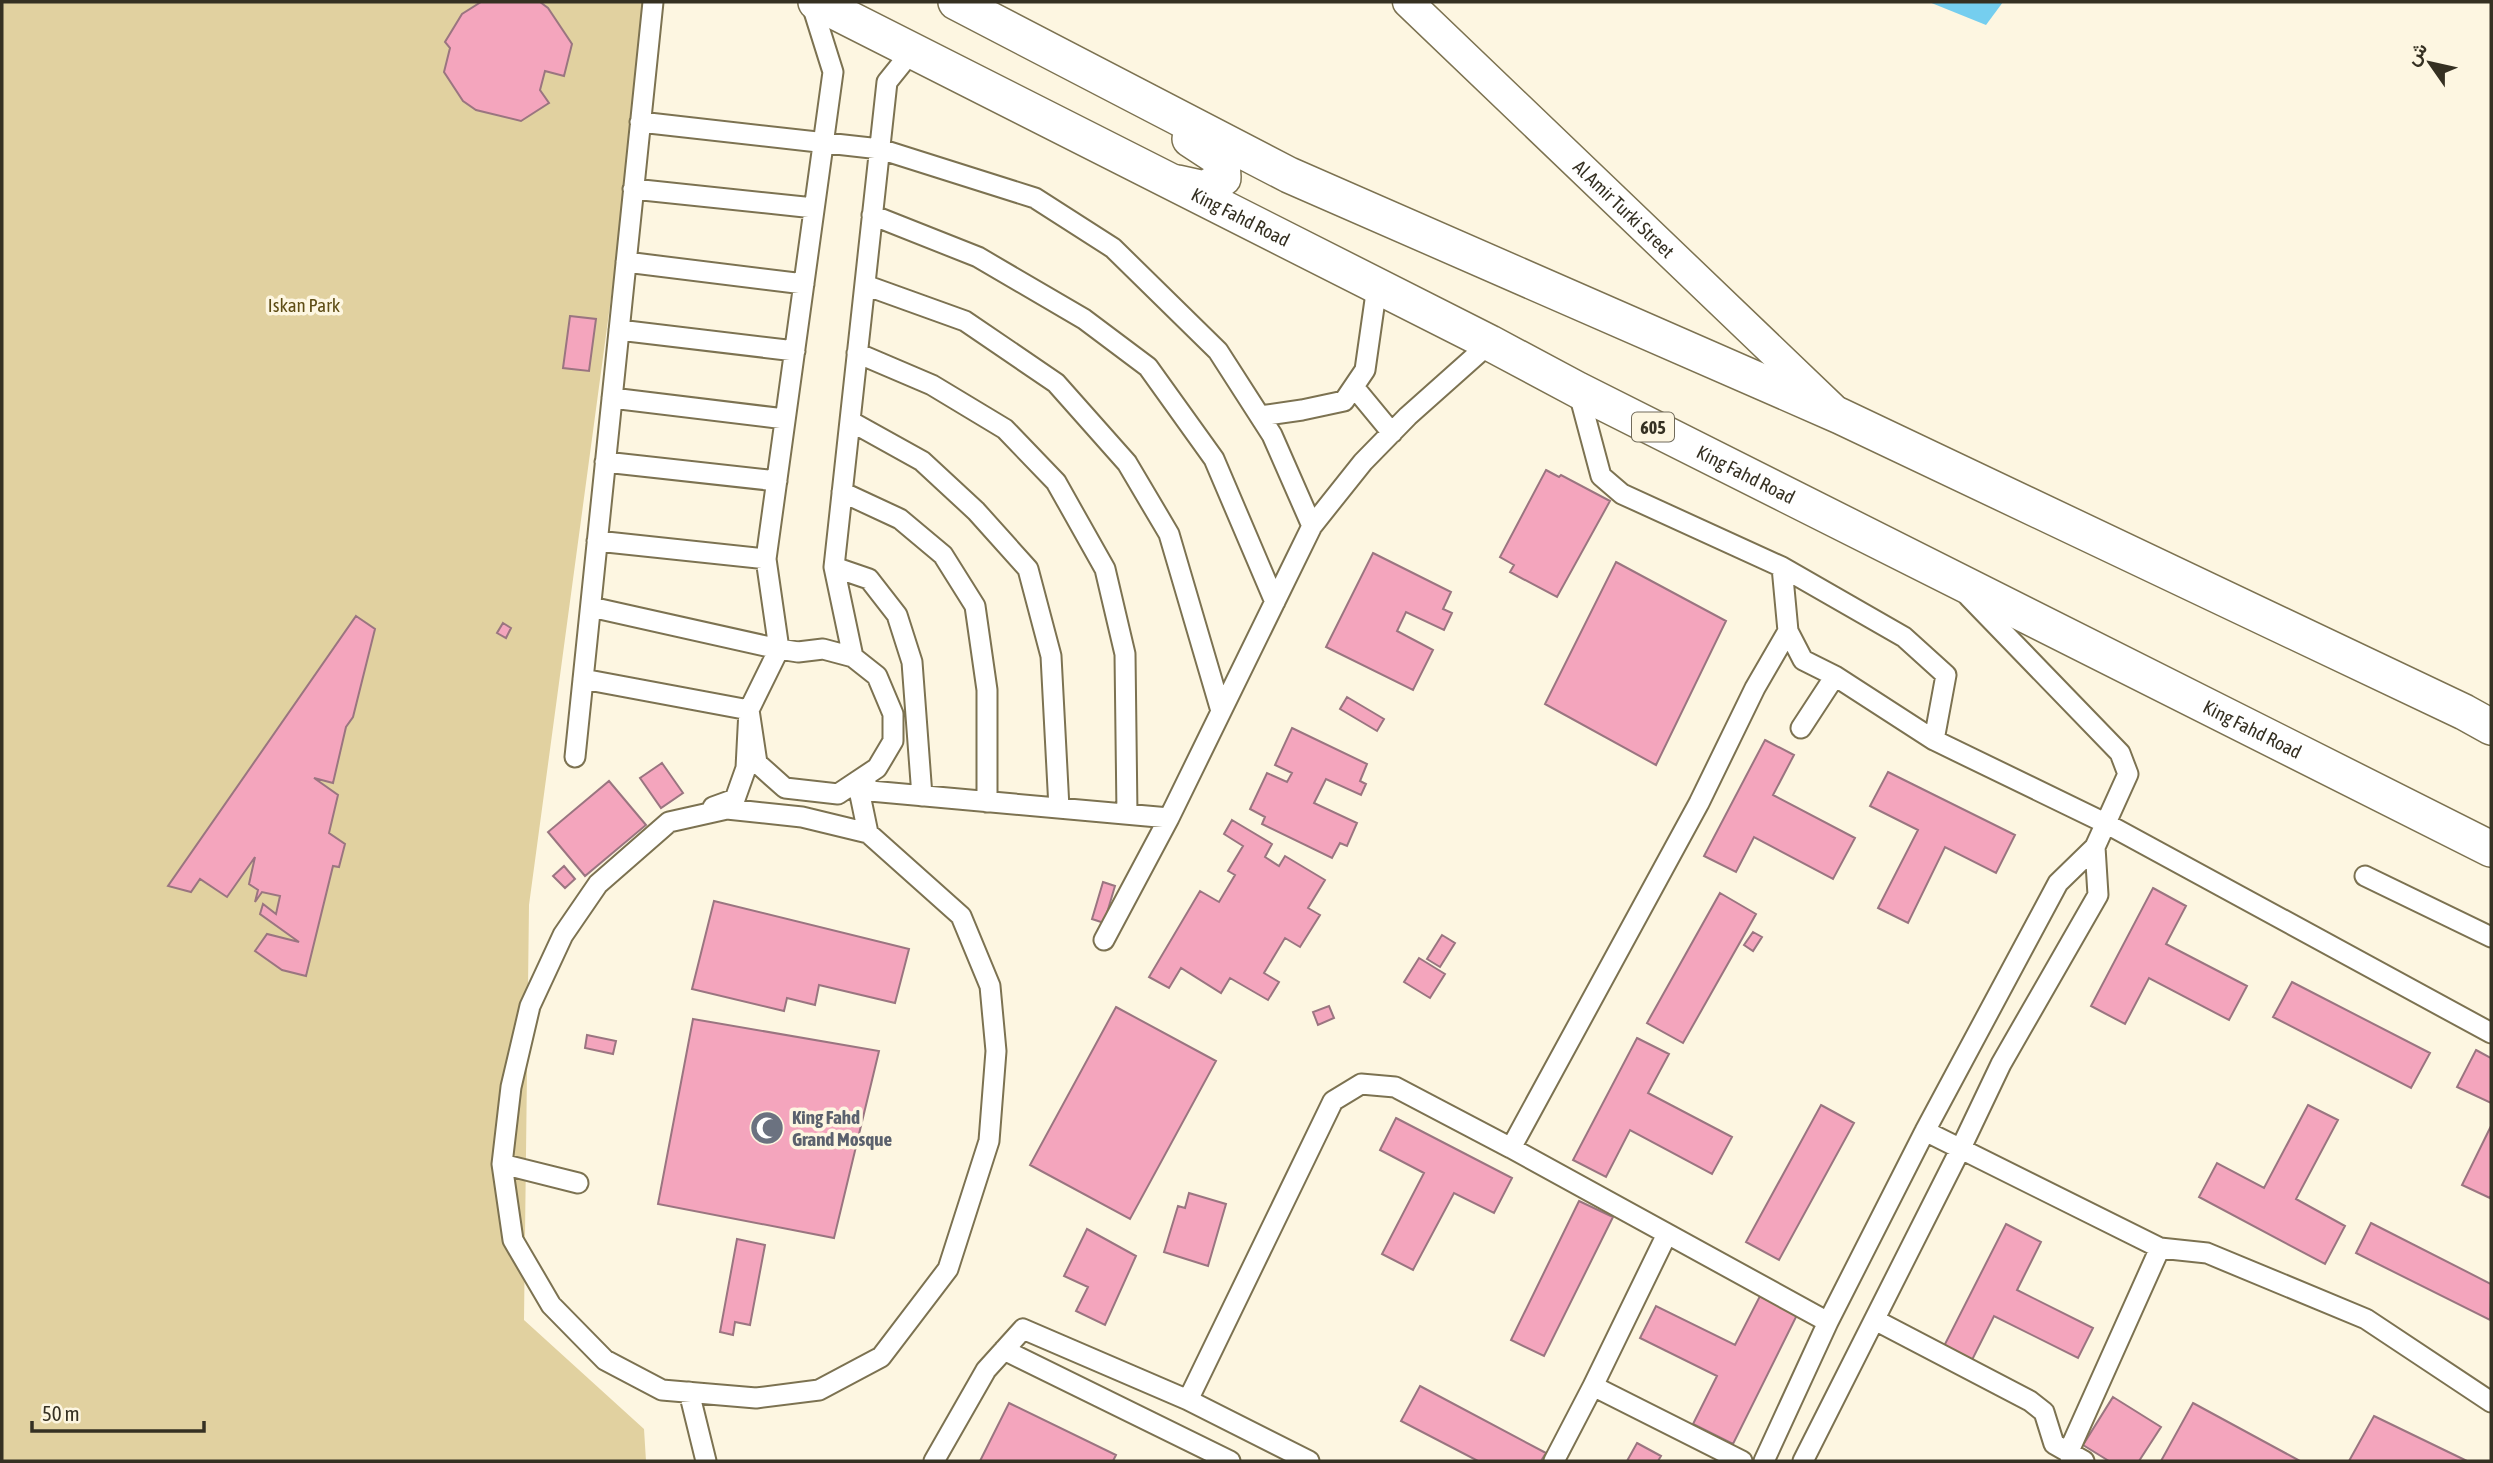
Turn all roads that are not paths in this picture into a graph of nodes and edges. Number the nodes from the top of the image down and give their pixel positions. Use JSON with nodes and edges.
{"nodes":[{"id":1,"x":653,"y":2,"type":"edge"},
{"id":2,"x":814,"y":2,"type":"edge"},
{"id":3,"x":956,"y":2,"type":"edge"},
{"id":4,"x":1408,"y":2,"type":"edge"},
{"id":5,"x":912,"y":51,"type":"junction"},
{"id":6,"x":1184,"y":121,"type":"junction"},
{"id":7,"x":640,"y":122,"type":"junction"},
{"id":8,"x":823,"y":142,"type":"junction"},
{"id":9,"x":880,"y":149,"type":"junction"},
{"id":10,"x":1289,"y":175,"type":"junction"},
{"id":11,"x":1171,"y":182,"type":"junction"},
{"id":12,"x":634,"y":189,"type":"junction"},
{"id":13,"x":814,"y":208,"type":"junction"},
{"id":14,"x":872,"y":215,"type":"junction"},
{"id":15,"x":1278,"y":236,"type":"junction"},
{"id":16,"x":626,"y":262,"type":"junction"},
{"id":17,"x":804,"y":284,"type":"junction"},
{"id":18,"x":865,"y":285,"type":"junction"},
{"id":19,"x":1377,"y":286,"type":"junction"},
{"id":20,"x":619,"y":330,"type":"junction"},
{"id":21,"x":1490,"y":343,"type":"junction"},
{"id":22,"x":794,"y":351,"type":"junction"},
{"id":23,"x":857,"y":353,"type":"junction"},
{"id":24,"x":1354,"y":387,"type":"junction"},
{"id":25,"x":1578,"y":390,"type":"junction"},
{"id":26,"x":612,"y":398,"type":"junction"},
{"id":27,"x":1260,"y":416,"type":"junction"},
{"id":28,"x":1840,"y":416,"type":"junction"},
{"id":29,"x":785,"y":419,"type":"junction"},
{"id":30,"x":850,"y":421,"type":"junction"},
{"id":31,"x":1392,"y":433,"type":"junction"},
{"id":32,"x":606,"y":463,"type":"junction"},
{"id":33,"x":777,"y":481,"type":"junction"},
{"id":34,"x":842,"y":492,"type":"junction"},
{"id":35,"x":1312,"y":526,"type":"junction"},
{"id":36,"x":597,"y":541,"type":"junction"},
{"id":37,"x":766,"y":559,"type":"junction"},
{"id":38,"x":834,"y":567,"type":"junction"},
{"id":39,"x":1782,"y":568,"type":"junction"},
{"id":40,"x":1950,"y":576,"type":"junction"},
{"id":41,"x":1275,"y":602,"type":"junction"},
{"id":42,"x":591,"y":607,"type":"junction"},
{"id":43,"x":1788,"y":631,"type":"junction"},
{"id":44,"x":779,"y":649,"type":"junction"},
{"id":45,"x":853,"y":657,"type":"junction"},
{"id":46,"x":1835,"y":676,"type":"junction"},
{"id":47,"x":583,"y":680,"type":"junction"},
{"id":48,"x":749,"y":710,"type":"junction"},
{"id":49,"x":1222,"y":711,"type":"junction"},
{"id":50,"x":2491,"y":727,"type":"edge"},
{"id":51,"x":1801,"y":728,"type":"dead end"},
{"id":52,"x":1934,"y":740,"type":"junction"},
{"id":53,"x":575,"y":757,"type":"dead end"},
{"id":54,"x":877,"y":768,"type":"junction"},
{"id":55,"x":859,"y":790,"type":"junction"},
{"id":56,"x":922,"y":796,"type":"junction"},
{"id":57,"x":987,"y":802,"type":"junction"},
{"id":58,"x":1059,"y":808,"type":"junction"},
{"id":59,"x":1127,"y":814,"type":"junction"},
{"id":60,"x":686,"y":818,"type":"junction"},
{"id":61,"x":1169,"y":818,"type":"junction"},
{"id":62,"x":2107,"y":824,"type":"junction"},
{"id":63,"x":868,"y":833,"type":"junction"},
{"id":64,"x":2095,"y":847,"type":"junction"},
{"id":65,"x":2491,"y":849,"type":"edge"},
{"id":66,"x":2365,"y":876,"type":"dead end"},
{"id":67,"x":2491,"y":937,"type":"edge"},
{"id":68,"x":1104,"y":940,"type":"dead end"},
{"id":69,"x":2491,"y":1033,"type":"edge"},
{"id":70,"x":1925,"y":1132,"type":"junction"},
{"id":71,"x":1511,"y":1148,"type":"junction"},
{"id":72,"x":1960,"y":1150,"type":"junction"},
{"id":73,"x":502,"y":1164,"type":"junction"},
{"id":74,"x":578,"y":1183,"type":"dead end"},
{"id":75,"x":1667,"y":1234,"type":"junction"},
{"id":76,"x":2160,"y":1248,"type":"junction"},
{"id":77,"x":1875,"y":1320,"type":"junction"},
{"id":78,"x":1828,"y":1322,"type":"junction"},
{"id":79,"x":1004,"y":1350,"type":"junction"},
{"id":80,"x":1593,"y":1385,"type":"junction"},
{"id":81,"x":690,"y":1392,"type":"junction"},
{"id":82,"x":1188,"y":1400,"type":"junction"},
{"id":83,"x":2491,"y":1402,"type":"edge"},
{"id":84,"x":2076,"y":1457,"type":"edge"},
{"id":85,"x":706,"y":1461,"type":"edge"},
{"id":86,"x":934,"y":1461,"type":"edge"},
{"id":87,"x":1230,"y":1461,"type":"edge"},
{"id":88,"x":1309,"y":1461,"type":"edge"},
{"id":89,"x":1554,"y":1461,"type":"edge"},
{"id":90,"x":1742,"y":1461,"type":"edge"},
{"id":91,"x":1764,"y":1461,"type":"edge"},
{"id":92,"x":1803,"y":1461,"type":"edge"}],
"edges":[{"from":1,"to":7,"type":"street"},
{"from":2,"to":5,"type":"highway","name":"King Fahd Road","number":"605"},
{"from":2,"to":8,"type":"street"},
{"from":3,"to":6,"type":"highway"},
{"from":4,"to":28,"type":"main road","name":"Al Amir Turki Street"},
{"from":5,"to":9,"type":"street"},
{"from":5,"to":11,"type":"highway","name":"King Fahd Road","number":"605"},
{"from":6,"to":10,"type":"highway"},
{"from":6,"to":11,"type":"highway"},
{"from":7,"to":8,"type":"street"},
{"from":7,"to":12,"type":"street"},
{"from":8,"to":9,"type":"street"},
{"from":8,"to":13,"type":"street"},
{"from":9,"to":14,"type":"street"},
{"from":9,"to":27,"type":"street"},
{"from":10,"to":15,"type":"highway"},
{"from":10,"to":28,"type":"highway"},
{"from":11,"to":15,"type":"highway","name":"King Fahd Road","number":"605"},
{"from":12,"to":13,"type":"street"},
{"from":12,"to":16,"type":"street"},
{"from":13,"to":17,"type":"street"},
{"from":14,"to":18,"type":"street"},
{"from":14,"to":41,"type":"street"},
{"from":15,"to":19,"type":"highway","name":"King Fahd Road","number":"605"},
{"from":16,"to":17,"type":"street"},
{"from":16,"to":20,"type":"street"},
{"from":17,"to":22,"type":"street"},
{"from":18,"to":23,"type":"street"},
{"from":18,"to":49,"type":"street"},
{"from":19,"to":21,"type":"highway","name":"King Fahd Road","number":"605"},
{"from":19,"to":24,"type":"street"},
{"from":20,"to":22,"type":"street"},
{"from":20,"to":26,"type":"street"},
{"from":21,"to":25,"type":"highway","name":"King Fahd Road","number":"605"},
{"from":21,"to":31,"type":"street"},
{"from":22,"to":29,"type":"street"},
{"from":23,"to":30,"type":"street"},
{"from":23,"to":59,"type":"street"},
{"from":24,"to":27,"type":"street"},
{"from":24,"to":31,"type":"street"},
{"from":25,"to":39,"type":"street"},
{"from":25,"to":40,"type":"highway","name":"King Fahd Road","number":"605"},
{"from":26,"to":29,"type":"street"},
{"from":26,"to":32,"type":"street"},
{"from":27,"to":35,"type":"street"},
{"from":28,"to":50,"type":"highway"},
{"from":29,"to":33,"type":"street"},
{"from":30,"to":34,"type":"street"},
{"from":30,"to":58,"type":"street"},
{"from":31,"to":35,"type":"street"},
{"from":32,"to":33,"type":"street"},
{"from":32,"to":36,"type":"street"},
{"from":33,"to":37,"type":"street"},
{"from":34,"to":38,"type":"street"},
{"from":34,"to":57,"type":"street"},
{"from":35,"to":41,"type":"street"},
{"from":36,"to":37,"type":"street"},
{"from":36,"to":42,"type":"street"},
{"from":37,"to":44,"type":"street"},
{"from":38,"to":45,"type":"street"},
{"from":38,"to":56,"type":"street"},
{"from":39,"to":43,"type":"street"},
{"from":39,"to":52,"type":"street"},
{"from":40,"to":62,"type":"street"},
{"from":40,"to":65,"type":"highway","name":"King Fahd Road","number":"605"},
{"from":41,"to":49,"type":"street"},
{"from":42,"to":44,"type":"street"},
{"from":42,"to":47,"type":"street"},
{"from":43,"to":46,"type":"street"},
{"from":43,"to":71,"type":"street"},
{"from":44,"to":45,"type":"street"},
{"from":44,"to":48,"type":"street"},
{"from":45,"to":54,"type":"street"},
{"from":46,"to":51,"type":"street"},
{"from":46,"to":52,"type":"street"},
{"from":47,"to":48,"type":"street"},
{"from":47,"to":53,"type":"street"},
{"from":48,"to":54,"type":"street"},
{"from":48,"to":60,"type":"street"},
{"from":49,"to":61,"type":"street"},
{"from":52,"to":62,"type":"street"},
{"from":54,"to":55,"type":"street"},
{"from":55,"to":56,"type":"street"},
{"from":55,"to":63,"type":"street"},
{"from":56,"to":57,"type":"street"},
{"from":57,"to":58,"type":"street"},
{"from":58,"to":59,"type":"street"},
{"from":59,"to":61,"type":"street"},
{"from":60,"to":63,"type":"street"},
{"from":60,"to":73,"type":"street"},
{"from":61,"to":68,"type":"street"},
{"from":62,"to":64,"type":"street"},
{"from":62,"to":69,"type":"street"},
{"from":63,"to":81,"type":"street"},
{"from":64,"to":70,"type":"street"},
{"from":64,"to":72,"type":"street"},
{"from":66,"to":67,"type":"street"},
{"from":70,"to":72,"type":"street"},
{"from":70,"to":78,"type":"street"},
{"from":71,"to":75,"type":"street"},
{"from":71,"to":82,"type":"street"},
{"from":72,"to":76,"type":"street"},
{"from":72,"to":77,"type":"street"},
{"from":73,"to":74,"type":"street"},
{"from":73,"to":81,"type":"street"},
{"from":75,"to":78,"type":"street"},
{"from":75,"to":80,"type":"street"},
{"from":76,"to":83,"type":"street"},
{"from":76,"to":84,"type":"street"},
{"from":77,"to":84,"type":"street"},
{"from":77,"to":92,"type":"street"},
{"from":78,"to":91,"type":"street"},
{"from":79,"to":82,"type":"street"},
{"from":79,"to":86,"type":"street"},
{"from":79,"to":87,"type":"street"},
{"from":80,"to":89,"type":"street"},
{"from":80,"to":90,"type":"street"},
{"from":81,"to":85,"type":"street"},
{"from":82,"to":88,"type":"street"}]}
